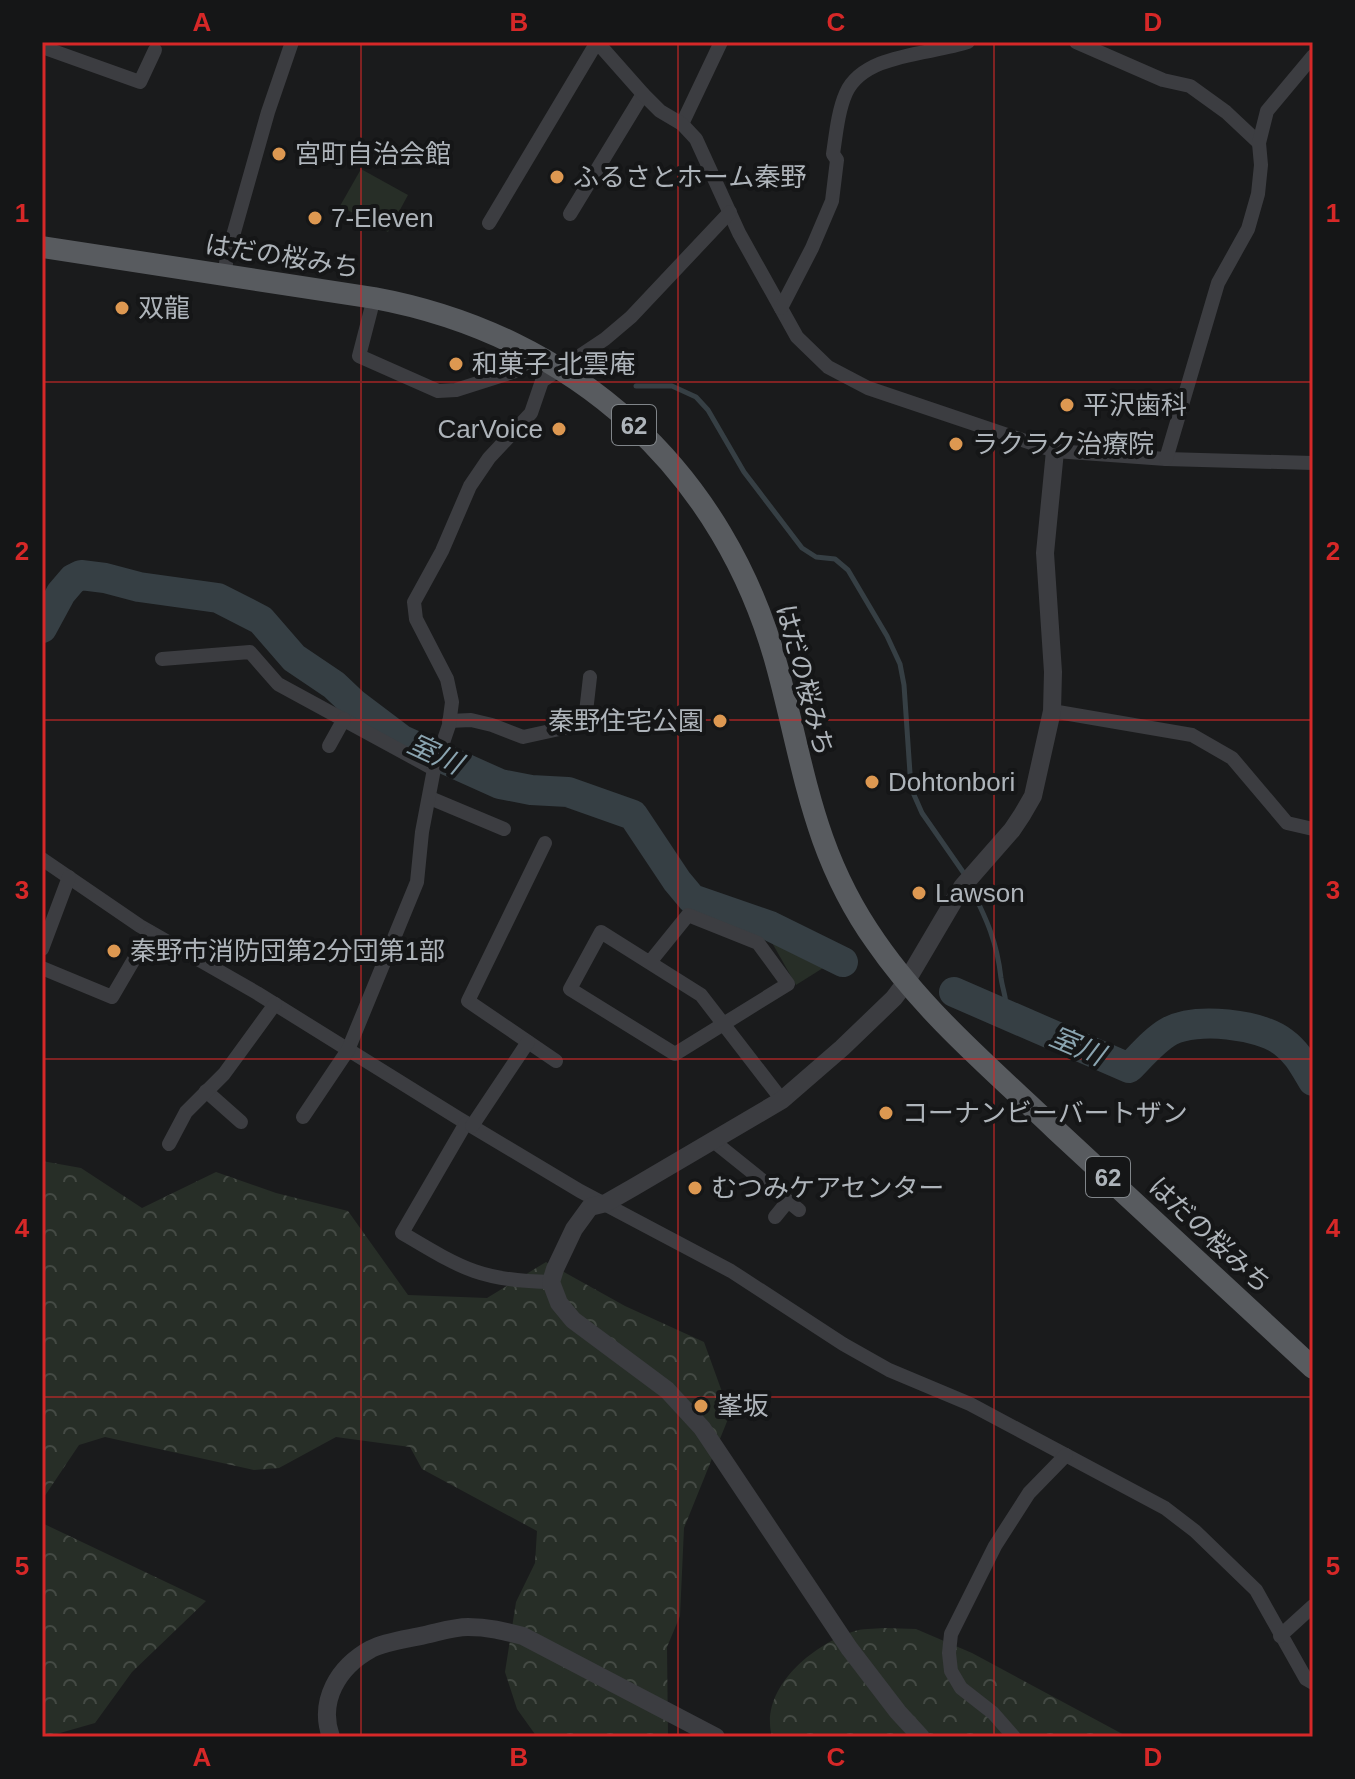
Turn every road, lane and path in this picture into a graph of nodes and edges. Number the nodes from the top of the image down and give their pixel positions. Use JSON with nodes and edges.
{"nodes":[{"id":1,"x":292,"y":42,"type":"edge"},
{"id":2,"x":721,"y":42,"type":"edge"},
{"id":3,"x":968,"y":42,"type":"edge"},
{"id":4,"x":1076,"y":42,"type":"edge"},
{"id":5,"x":42,"y":47,"type":"edge"},
{"id":6,"x":155,"y":50,"type":"dead end"},
{"id":7,"x":1313,"y":56,"type":"edge"},
{"id":8,"x":643,"y":94,"type":"junction"},
{"id":9,"x":682,"y":124,"type":"junction"},
{"id":10,"x":1259,"y":143,"type":"junction"},
{"id":11,"x":730,"y":212,"type":"junction"},
{"id":12,"x":570,"y":214,"type":"dead end"},
{"id":13,"x":489,"y":223,"type":"dead end"},
{"id":14,"x":42,"y":247,"type":"edge"},
{"id":15,"x":224,"y":276,"type":"junction"},
{"id":16,"x":374,"y":298,"type":"junction"},
{"id":17,"x":781,"y":308,"type":"junction"},
{"id":18,"x":553,"y":364,"type":"junction"},
{"id":19,"x":1055,"y":451,"type":"junction"},
{"id":20,"x":1166,"y":459,"type":"junction"},
{"id":21,"x":1313,"y":463,"type":"edge"},
{"id":22,"x":162,"y":659,"type":"dead end"},
{"id":23,"x":590,"y":677,"type":"dead end"},
{"id":24,"x":1052,"y":711,"type":"junction"},
{"id":25,"x":344,"y":719,"type":"junction"},
{"id":26,"x":449,"y":721,"type":"junction"},
{"id":27,"x":329,"y":746,"type":"dead end"},
{"id":28,"x":435,"y":766,"type":"junction"},
{"id":29,"x":430,"y":798,"type":"junction"},
{"id":30,"x":504,"y":829,"type":"dead end"},
{"id":31,"x":1313,"y":829,"type":"edge"},
{"id":32,"x":545,"y":843,"type":"dead end"},
{"id":33,"x":42,"y":859,"type":"edge"},
{"id":34,"x":69,"y":877,"type":"junction"},
{"id":35,"x":150,"y":932,"type":"junction"},
{"id":36,"x":42,"y":949,"type":"edge"},
{"id":37,"x":650,"y":962,"type":"junction"},
{"id":38,"x":42,"y":968,"type":"edge"},
{"id":39,"x":906,"y":982,"type":"junction"},
{"id":40,"x":275,"y":1004,"type":"junction"},
{"id":41,"x":725,"y":1025,"type":"junction"},
{"id":42,"x":528,"y":1042,"type":"junction"},
{"id":43,"x":348,"y":1050,"type":"junction"},
{"id":44,"x":556,"y":1061,"type":"dead end"},
{"id":45,"x":206,"y":1091,"type":"junction"},
{"id":46,"x":782,"y":1100,"type":"junction"},
{"id":47,"x":303,"y":1117,"type":"dead end"},
{"id":48,"x":241,"y":1122,"type":"dead end"},
{"id":49,"x":469,"y":1124,"type":"junction"},
{"id":50,"x":712,"y":1140,"type":"junction"},
{"id":51,"x":169,"y":1144,"type":"dead end"},
{"id":52,"x":606,"y":1203,"type":"junction"},
{"id":53,"x":775,"y":1217,"type":"dead end"},
{"id":54,"x":551,"y":1282,"type":"junction"},
{"id":55,"x":1313,"y":1368,"type":"edge"},
{"id":56,"x":1066,"y":1455,"type":"junction"},
{"id":57,"x":1313,"y":1606,"type":"edge"},
{"id":58,"x":1280,"y":1636,"type":"junction"},
{"id":59,"x":1313,"y":1683,"type":"edge"},
{"id":60,"x":331,"y":1737,"type":"edge"},
{"id":61,"x":716,"y":1737,"type":"edge"},
{"id":62,"x":921,"y":1737,"type":"edge"},
{"id":63,"x":1014,"y":1737,"type":"edge"}],
"edges":[{"from":1,"to":15,"type":"street"},
{"from":2,"to":9,"type":"street"},
{"from":3,"to":17,"type":"street"},
{"from":4,"to":10,"type":"street"},
{"from":5,"to":6,"type":"street"},
{"from":7,"to":10,"type":"street"},
{"from":8,"to":9,"type":"street"},
{"from":8,"to":12,"type":"street"},
{"from":8,"to":13,"type":"street"},
{"from":9,"to":11,"type":"street"},
{"from":10,"to":20,"type":"street"},
{"from":11,"to":17,"type":"street"},
{"from":11,"to":18,"type":"street"},
{"from":14,"to":15,"type":"main road","name":"はだの桜みち","number":"62"},
{"from":15,"to":16,"type":"main road","name":"はだの桜みち","number":"62"},
{"from":16,"to":18,"type":"main road","name":"はだの桜みち","number":"62"},
{"from":16,"to":18,"type":"street"},
{"from":17,"to":19,"type":"street"},
{"from":18,"to":26,"type":"street"},
{"from":18,"to":39,"type":"main road","name":"はだの桜みち","number":"62"},
{"from":19,"to":20,"type":"street"},
{"from":19,"to":24,"type":"street"},
{"from":20,"to":21,"type":"street"},
{"from":22,"to":25,"type":"street"},
{"from":23,"to":26,"type":"street"},
{"from":24,"to":31,"type":"street"},
{"from":24,"to":39,"type":"street"},
{"from":25,"to":27,"type":"street"},
{"from":25,"to":28,"type":"street"},
{"from":26,"to":28,"type":"street"},
{"from":28,"to":29,"type":"street"},
{"from":29,"to":30,"type":"street"},
{"from":29,"to":43,"type":"street"},
{"from":32,"to":42,"type":"street"},
{"from":33,"to":34,"type":"street"},
{"from":34,"to":35,"type":"street"},
{"from":34,"to":36,"type":"street"},
{"from":35,"to":38,"type":"street"},
{"from":35,"to":40,"type":"street"},
{"from":37,"to":41,"type":"street"},
{"from":37,"to":41,"type":"street"},
{"from":37,"to":41,"type":"street"},
{"from":39,"to":46,"type":"street"},
{"from":39,"to":55,"type":"main road","name":"はだの桜みち","number":"62"},
{"from":40,"to":43,"type":"street"},
{"from":40,"to":45,"type":"street"},
{"from":41,"to":46,"type":"street"},
{"from":42,"to":44,"type":"street"},
{"from":42,"to":49,"type":"street"},
{"from":43,"to":47,"type":"street"},
{"from":43,"to":49,"type":"street"},
{"from":45,"to":48,"type":"street"},
{"from":45,"to":51,"type":"street"},
{"from":46,"to":50,"type":"street"},
{"from":49,"to":52,"type":"street"},
{"from":49,"to":54,"type":"street"},
{"from":50,"to":52,"type":"street"},
{"from":50,"to":53,"type":"street"},
{"from":52,"to":54,"type":"street"},
{"from":52,"to":56,"type":"street"},
{"from":54,"to":62,"type":"street"},
{"from":56,"to":58,"type":"street"},
{"from":56,"to":63,"type":"street"},
{"from":57,"to":58,"type":"street"},
{"from":58,"to":59,"type":"street"},
{"from":60,"to":61,"type":"street"}]}
